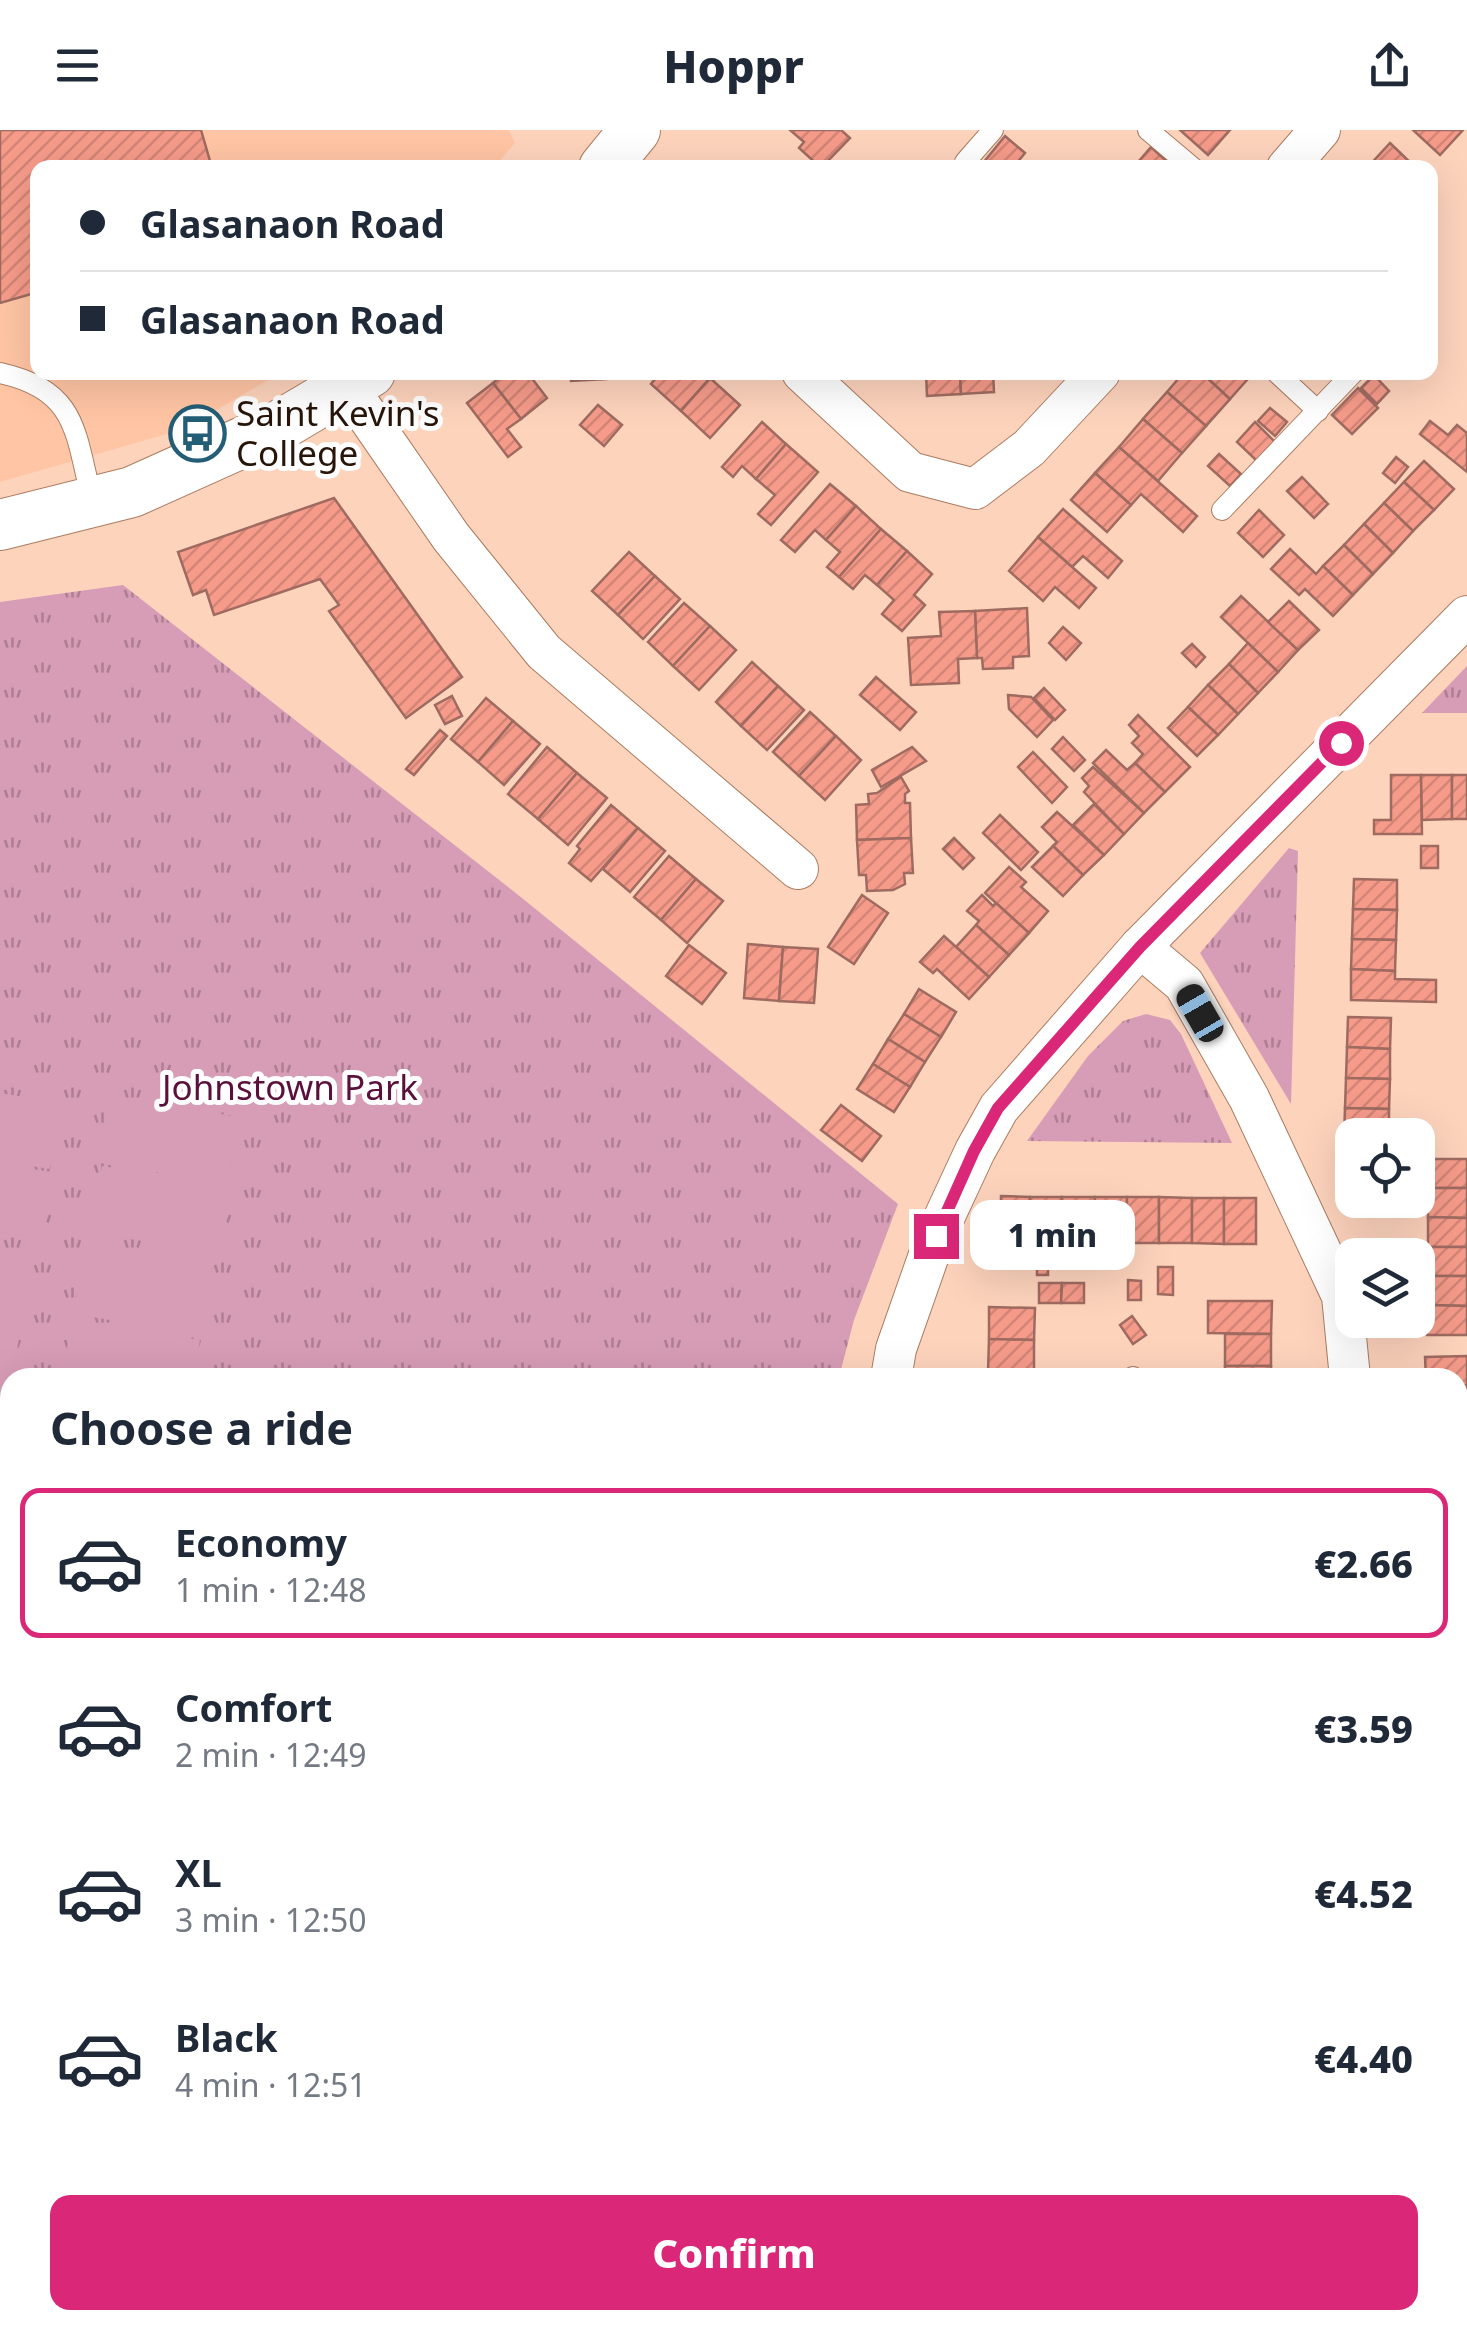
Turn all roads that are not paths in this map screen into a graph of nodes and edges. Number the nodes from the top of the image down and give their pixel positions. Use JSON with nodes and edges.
{"nodes":[{"id":1,"x":636,"y":130,"type":"edge"},
{"id":2,"x":993,"y":130,"type":"edge"},
{"id":3,"x":1148,"y":130,"type":"edge"},
{"id":4,"x":1320,"y":130,"type":"edge"},
{"id":5,"x":611,"y":160,"type":"edge"},
{"id":6,"x":967,"y":160,"type":"edge"},
{"id":7,"x":1183,"y":160,"type":"edge"},
{"id":8,"x":1294,"y":160,"type":"edge"},
{"id":9,"x":0,"y":373,"type":"edge"},
{"id":10,"x":359,"y":380,"type":"edge"},
{"id":11,"x":811,"y":380,"type":"edge"},
{"id":12,"x":1093,"y":380,"type":"edge"},
{"id":13,"x":1285,"y":380,"type":"edge"},
{"id":14,"x":1347,"y":380,"type":"edge"},
{"id":15,"x":1318,"y":411,"type":"junction"},
{"id":16,"x":92,"y":502,"type":"junction"},
{"id":17,"x":1222,"y":510,"type":"dead end"},
{"id":18,"x":0,"y":525,"type":"edge"},
{"id":19,"x":1467,"y":616,"type":"edge"},
{"id":20,"x":798,"y":869,"type":"dead end"},
{"id":21,"x":1140,"y":947,"type":"junction"},
{"id":22,"x":892,"y":1368,"type":"edge"},
{"id":23,"x":1349,"y":1368,"type":"edge"}],
"edges":[{"from":1,"to":5,"type":"street"},
{"from":2,"to":6,"type":"lane"},
{"from":3,"to":7,"type":"lane"},
{"from":4,"to":8,"type":"street"},
{"from":9,"to":16,"type":"lane"},
{"from":10,"to":16,"type":"street"},
{"from":10,"to":20,"type":"street"},
{"from":11,"to":12,"type":"street"},
{"from":13,"to":15,"type":"lane"},
{"from":14,"to":15,"type":"lane"},
{"from":15,"to":17,"type":"lane"},
{"from":16,"to":18,"type":"street"},
{"from":19,"to":21,"type":"street"},
{"from":21,"to":22,"type":"street"},
{"from":21,"to":23,"type":"street"}]}
